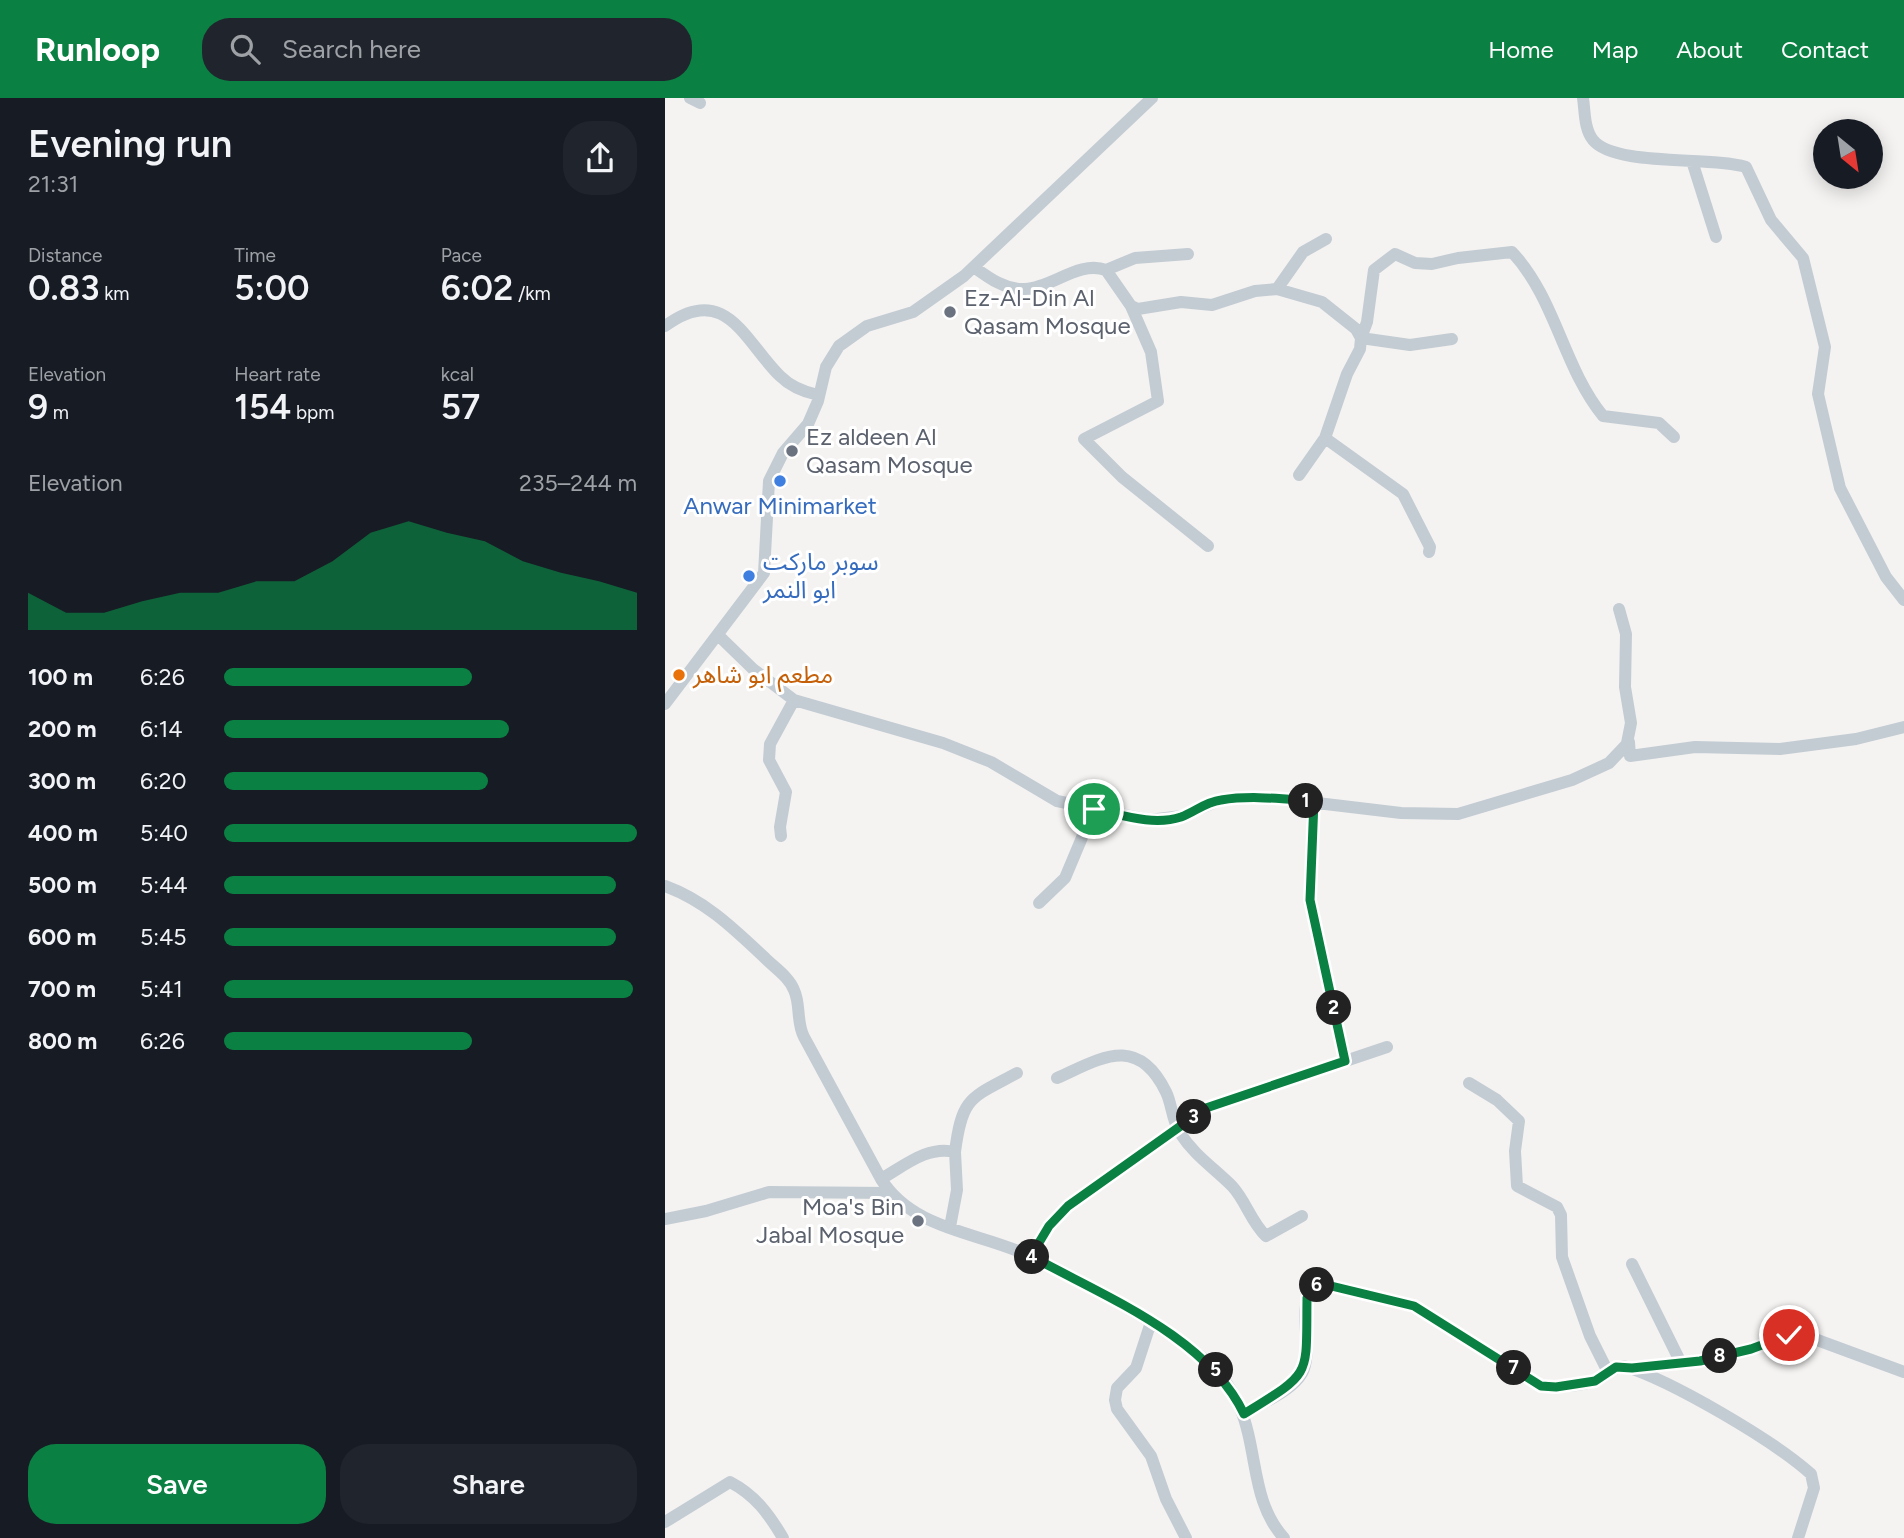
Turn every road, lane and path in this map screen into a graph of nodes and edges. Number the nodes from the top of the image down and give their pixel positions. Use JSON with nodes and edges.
{"nodes":[{"id":1,"x":1151,"y":98,"type":"edge"},
{"id":2,"x":1583,"y":98,"type":"edge"},
{"id":3,"x":1692,"y":161,"type":"junction"},
{"id":4,"x":1716,"y":237,"type":"dead end"},
{"id":5,"x":1326,"y":239,"type":"dead end"},
{"id":6,"x":1188,"y":254,"type":"dead end"},
{"id":7,"x":974,"y":267,"type":"junction"},
{"id":8,"x":1106,"y":271,"type":"junction"},
{"id":9,"x":1277,"y":289,"type":"junction"},
{"id":10,"x":1131,"y":306,"type":"junction"},
{"id":11,"x":665,"y":326,"type":"edge"},
{"id":12,"x":1361,"y":338,"type":"junction"},
{"id":13,"x":1452,"y":339,"type":"dead end"},
{"id":14,"x":818,"y":395,"type":"junction"},
{"id":15,"x":1674,"y":437,"type":"dead end"},
{"id":16,"x":1325,"y":439,"type":"junction"},
{"id":17,"x":1300,"y":475,"type":"dead end"},
{"id":18,"x":1208,"y":545,"type":"dead end"},
{"id":19,"x":1429,"y":552,"type":"dead end"},
{"id":20,"x":1904,"y":600,"type":"edge"},
{"id":21,"x":1619,"y":609,"type":"dead end"},
{"id":22,"x":717,"y":635,"type":"junction"},
{"id":23,"x":794,"y":700,"type":"junction"},
{"id":24,"x":665,"y":704,"type":"edge"},
{"id":25,"x":1904,"y":727,"type":"edge"},
{"id":26,"x":1629,"y":742,"type":"junction"},
{"id":27,"x":1618,"y":760,"type":"dead end"},
{"id":28,"x":1314,"y":801,"type":"junction"},
{"id":29,"x":1094,"y":809,"type":"junction"},
{"id":30,"x":781,"y":836,"type":"dead end"},
{"id":31,"x":665,"y":886,"type":"edge"},
{"id":32,"x":1039,"y":903,"type":"dead end"},
{"id":33,"x":1387,"y":1047,"type":"dead end"},
{"id":34,"x":1345,"y":1061,"type":"junction"},
{"id":35,"x":1017,"y":1073,"type":"dead end"},
{"id":36,"x":1057,"y":1078,"type":"dead end"},
{"id":37,"x":1469,"y":1083,"type":"dead end"},
{"id":38,"x":1178,"y":1130,"type":"junction"},
{"id":39,"x":955,"y":1152,"type":"junction"},
{"id":40,"x":881,"y":1179,"type":"junction"},
{"id":41,"x":890,"y":1194,"type":"junction"},
{"id":42,"x":1302,"y":1216,"type":"dead end"},
{"id":43,"x":665,"y":1219,"type":"edge"},
{"id":44,"x":950,"y":1227,"type":"junction"},
{"id":45,"x":1031,"y":1256,"type":"junction"},
{"id":46,"x":1632,"y":1264,"type":"dead end"},
{"id":47,"x":1151,"y":1322,"type":"junction"},
{"id":48,"x":1681,"y":1363,"type":"junction"},
{"id":49,"x":1632,"y":1368,"type":"junction"},
{"id":50,"x":1608,"y":1372,"type":"junction"},
{"id":51,"x":1904,"y":1372,"type":"edge"},
{"id":52,"x":1244,"y":1414,"type":"junction"},
{"id":53,"x":665,"y":1522,"type":"edge"},
{"id":54,"x":783,"y":1538,"type":"edge"},
{"id":55,"x":1186,"y":1538,"type":"edge"},
{"id":56,"x":1284,"y":1538,"type":"edge"},
{"id":57,"x":1798,"y":1538,"type":"edge"}],
"edges":[{"from":1,"to":7,"type":"street"},
{"from":2,"to":3,"type":"street"},
{"from":3,"to":4,"type":"street"},
{"from":3,"to":20,"type":"street"},
{"from":5,"to":9,"type":"street"},
{"from":6,"to":8,"type":"street"},
{"from":7,"to":8,"type":"street"},
{"from":7,"to":14,"type":"street"},
{"from":8,"to":10,"type":"street"},
{"from":9,"to":10,"type":"street"},
{"from":9,"to":12,"type":"street"},
{"from":10,"to":18,"type":"street"},
{"from":11,"to":14,"type":"street"},
{"from":12,"to":13,"type":"street"},
{"from":12,"to":15,"type":"street"},
{"from":12,"to":16,"type":"street"},
{"from":14,"to":22,"type":"street"},
{"from":16,"to":17,"type":"street"},
{"from":16,"to":19,"type":"street"},
{"from":21,"to":26,"type":"street"},
{"from":22,"to":23,"type":"street"},
{"from":22,"to":24,"type":"street"},
{"from":23,"to":29,"type":"street"},
{"from":23,"to":30,"type":"street"},
{"from":25,"to":26,"type":"street"},
{"from":26,"to":27,"type":"street"},
{"from":26,"to":28,"type":"street"},
{"from":28,"to":29,"type":"street"},
{"from":28,"to":34,"type":"street"},
{"from":29,"to":32,"type":"street"},
{"from":31,"to":40,"type":"street"},
{"from":33,"to":34,"type":"street"},
{"from":34,"to":38,"type":"street"},
{"from":35,"to":39,"type":"street"},
{"from":36,"to":38,"type":"street"},
{"from":37,"to":50,"type":"street"},
{"from":38,"to":42,"type":"street"},
{"from":38,"to":45,"type":"street"},
{"from":39,"to":40,"type":"street"},
{"from":39,"to":44,"type":"street"},
{"from":40,"to":41,"type":"street"},
{"from":41,"to":43,"type":"street"},
{"from":41,"to":44,"type":"street"},
{"from":44,"to":45,"type":"street"},
{"from":45,"to":47,"type":"street"},
{"from":46,"to":48,"type":"street"},
{"from":47,"to":52,"type":"street"},
{"from":47,"to":55,"type":"street"},
{"from":48,"to":49,"type":"street"},
{"from":48,"to":51,"type":"street"},
{"from":49,"to":50,"type":"street"},
{"from":49,"to":57,"type":"street"},
{"from":50,"to":52,"type":"street"},
{"from":52,"to":56,"type":"street"},
{"from":53,"to":54,"type":"street"}]}
